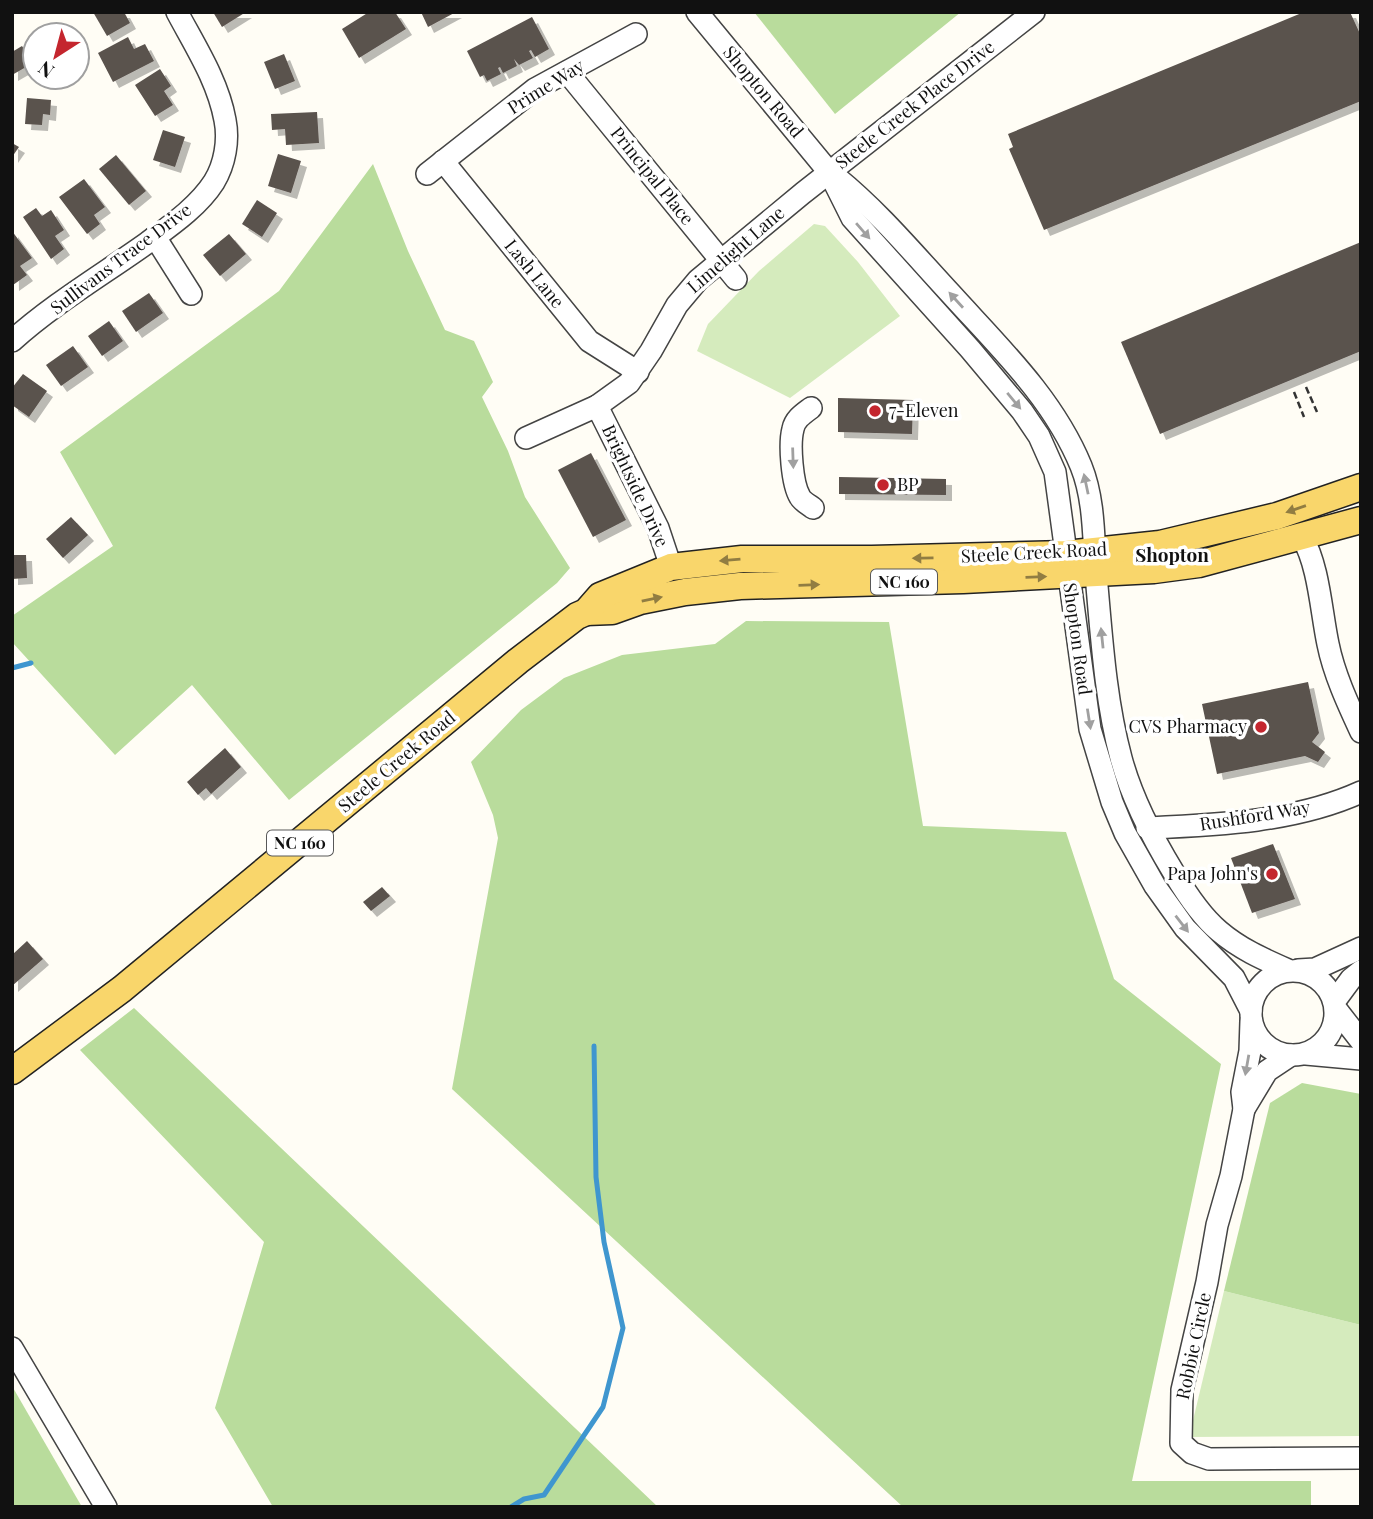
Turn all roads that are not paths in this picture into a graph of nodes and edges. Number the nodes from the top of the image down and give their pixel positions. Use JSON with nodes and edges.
{"nodes":[{"id":1,"x":177,"y":12,"type":"edge"},
{"id":2,"x":697,"y":12,"type":"edge"},
{"id":3,"x":1034,"y":12,"type":"edge"},
{"id":4,"x":636,"y":34,"type":"dead end"},
{"id":5,"x":567,"y":72,"type":"junction"},
{"id":6,"x":435,"y":168,"type":"joint"},
{"id":7,"x":829,"y":172,"type":"junction"},
{"id":8,"x":155,"y":237,"type":"junction"},
{"id":9,"x":721,"y":261,"type":"junction"},
{"id":10,"x":736,"y":279,"type":"dead end"},
{"id":11,"x":191,"y":294,"type":"dead end"},
{"id":12,"x":12,"y":341,"type":"edge"},
{"id":13,"x":638,"y":372,"type":"junction"},
{"id":14,"x":597,"y":406,"type":"junction"},
{"id":15,"x":811,"y":408,"type":"dead end"},
{"id":16,"x":526,"y":438,"type":"dead end"},
{"id":17,"x":1361,"y":487,"type":"edge"},
{"id":18,"x":813,"y":508,"type":"dead end"},
{"id":19,"x":1361,"y":520,"type":"edge"},
{"id":20,"x":1302,"y":537,"type":"junction"},
{"id":21,"x":1096,"y":563,"type":"junction"},
{"id":22,"x":1067,"y":565,"type":"junction"},
{"id":23,"x":671,"y":567,"type":"junction"},
{"id":24,"x":586,"y":612,"type":"junction"},
{"id":25,"x":1361,"y":732,"type":"edge"},
{"id":26,"x":1361,"y":793,"type":"edge"},
{"id":27,"x":1147,"y":828,"type":"junction"},
{"id":28,"x":1361,"y":948,"type":"edge"},
{"id":29,"x":1293,"y":970,"type":"junction"},
{"id":30,"x":1361,"y":971,"type":"edge"},
{"id":31,"x":1335,"y":1005,"type":"junction"},
{"id":32,"x":1251,"y":1016,"type":"junction"},
{"id":33,"x":1361,"y":1041,"type":"edge"},
{"id":34,"x":1298,"y":1054,"type":"junction"},
{"id":35,"x":1361,"y":1059,"type":"edge"},
{"id":36,"x":12,"y":1071,"type":"edge"},
{"id":37,"x":1244,"y":1109,"type":"junction"},
{"id":38,"x":12,"y":1348,"type":"edge"},
{"id":39,"x":1361,"y":1458,"type":"edge"},
{"id":40,"x":106,"y":1507,"type":"edge"}],
"edges":[{"from":1,"to":8,"type":"street","name":"Sullivans Trace Drive"},
{"from":2,"to":7,"type":"street","name":"Shopton Road"},
{"from":3,"to":7,"type":"street","name":"Steele Creek Place Drive"},
{"from":4,"to":5,"type":"street","name":"Prime Way"},
{"from":5,"to":6,"type":"street","name":"Prime Way"},
{"from":5,"to":9,"type":"street","name":"Principal Place"},
{"from":6,"to":13,"type":"street","name":"Lash Lane"},
{"from":7,"to":9,"type":"street","name":"Limelight Lane"},
{"from":21,"to":7,"type":"street","name":"Shopton Road","one_way":true},
{"from":7,"to":22,"type":"street","name":"Shopton Road","one_way":true},
{"from":8,"to":11,"type":"street"},
{"from":8,"to":12,"type":"street","name":"Sullivans Trace Drive"},
{"from":9,"to":10,"type":"street","name":"Principal Place"},
{"from":9,"to":13,"type":"street","name":"Limelight Lane"},
{"from":13,"to":14,"type":"street","name":"Limelight Lane"},
{"from":14,"to":16,"type":"street","name":"Limelight Lane"},
{"from":14,"to":23,"type":"street","name":"Brightside Drive"},
{"from":15,"to":18,"type":"street","one_way":true},
{"from":17,"to":21,"type":"main road","name":"Steele Creek Road","number":"NC 160","one_way":true},
{"from":19,"to":20,"type":"main road","name":"Steele Creek Road","number":"NC 160"},
{"from":20,"to":21,"type":"main road","name":"Steele Creek Road","number":"NC 160"},
{"from":20,"to":25,"type":"street"},
{"from":21,"to":22,"type":"main road","name":"Steele Creek Road","number":"NC 160"},
{"from":27,"to":21,"type":"street","name":"Shopton Road","one_way":true},
{"from":22,"to":23,"type":"main road","name":"Steele Creek Road","number":"NC 160","one_way":true},
{"from":24,"to":22,"type":"main road","name":"Steele Creek Road","number":"NC 160","one_way":true},
{"from":22,"to":32,"type":"street","name":"Shopton Road","one_way":true},
{"from":23,"to":24,"type":"main road","name":"Steele Creek Road","number":"NC 160"},
{"from":24,"to":36,"type":"main road","name":"Steele Creek Road","number":"NC 160"},
{"from":26,"to":27,"type":"street","name":"Rushford Way"},
{"from":27,"to":29,"type":"street","name":"Shopton Road"},
{"from":28,"to":29,"type":"street"},
{"from":29,"to":31,"type":"street"},
{"from":29,"to":32,"type":"street"},
{"from":30,"to":31,"type":"street"},
{"from":31,"to":33,"type":"street"},
{"from":31,"to":34,"type":"street"},
{"from":32,"to":34,"type":"street"},
{"from":32,"to":37,"type":"street","name":"Robbie Circle","one_way":true},
{"from":34,"to":35,"type":"street"},
{"from":34,"to":37,"type":"street","name":"Robbie Circle"},
{"from":37,"to":39,"type":"street","name":"Robbie Circle"},
{"from":38,"to":40,"type":"street"}]}
